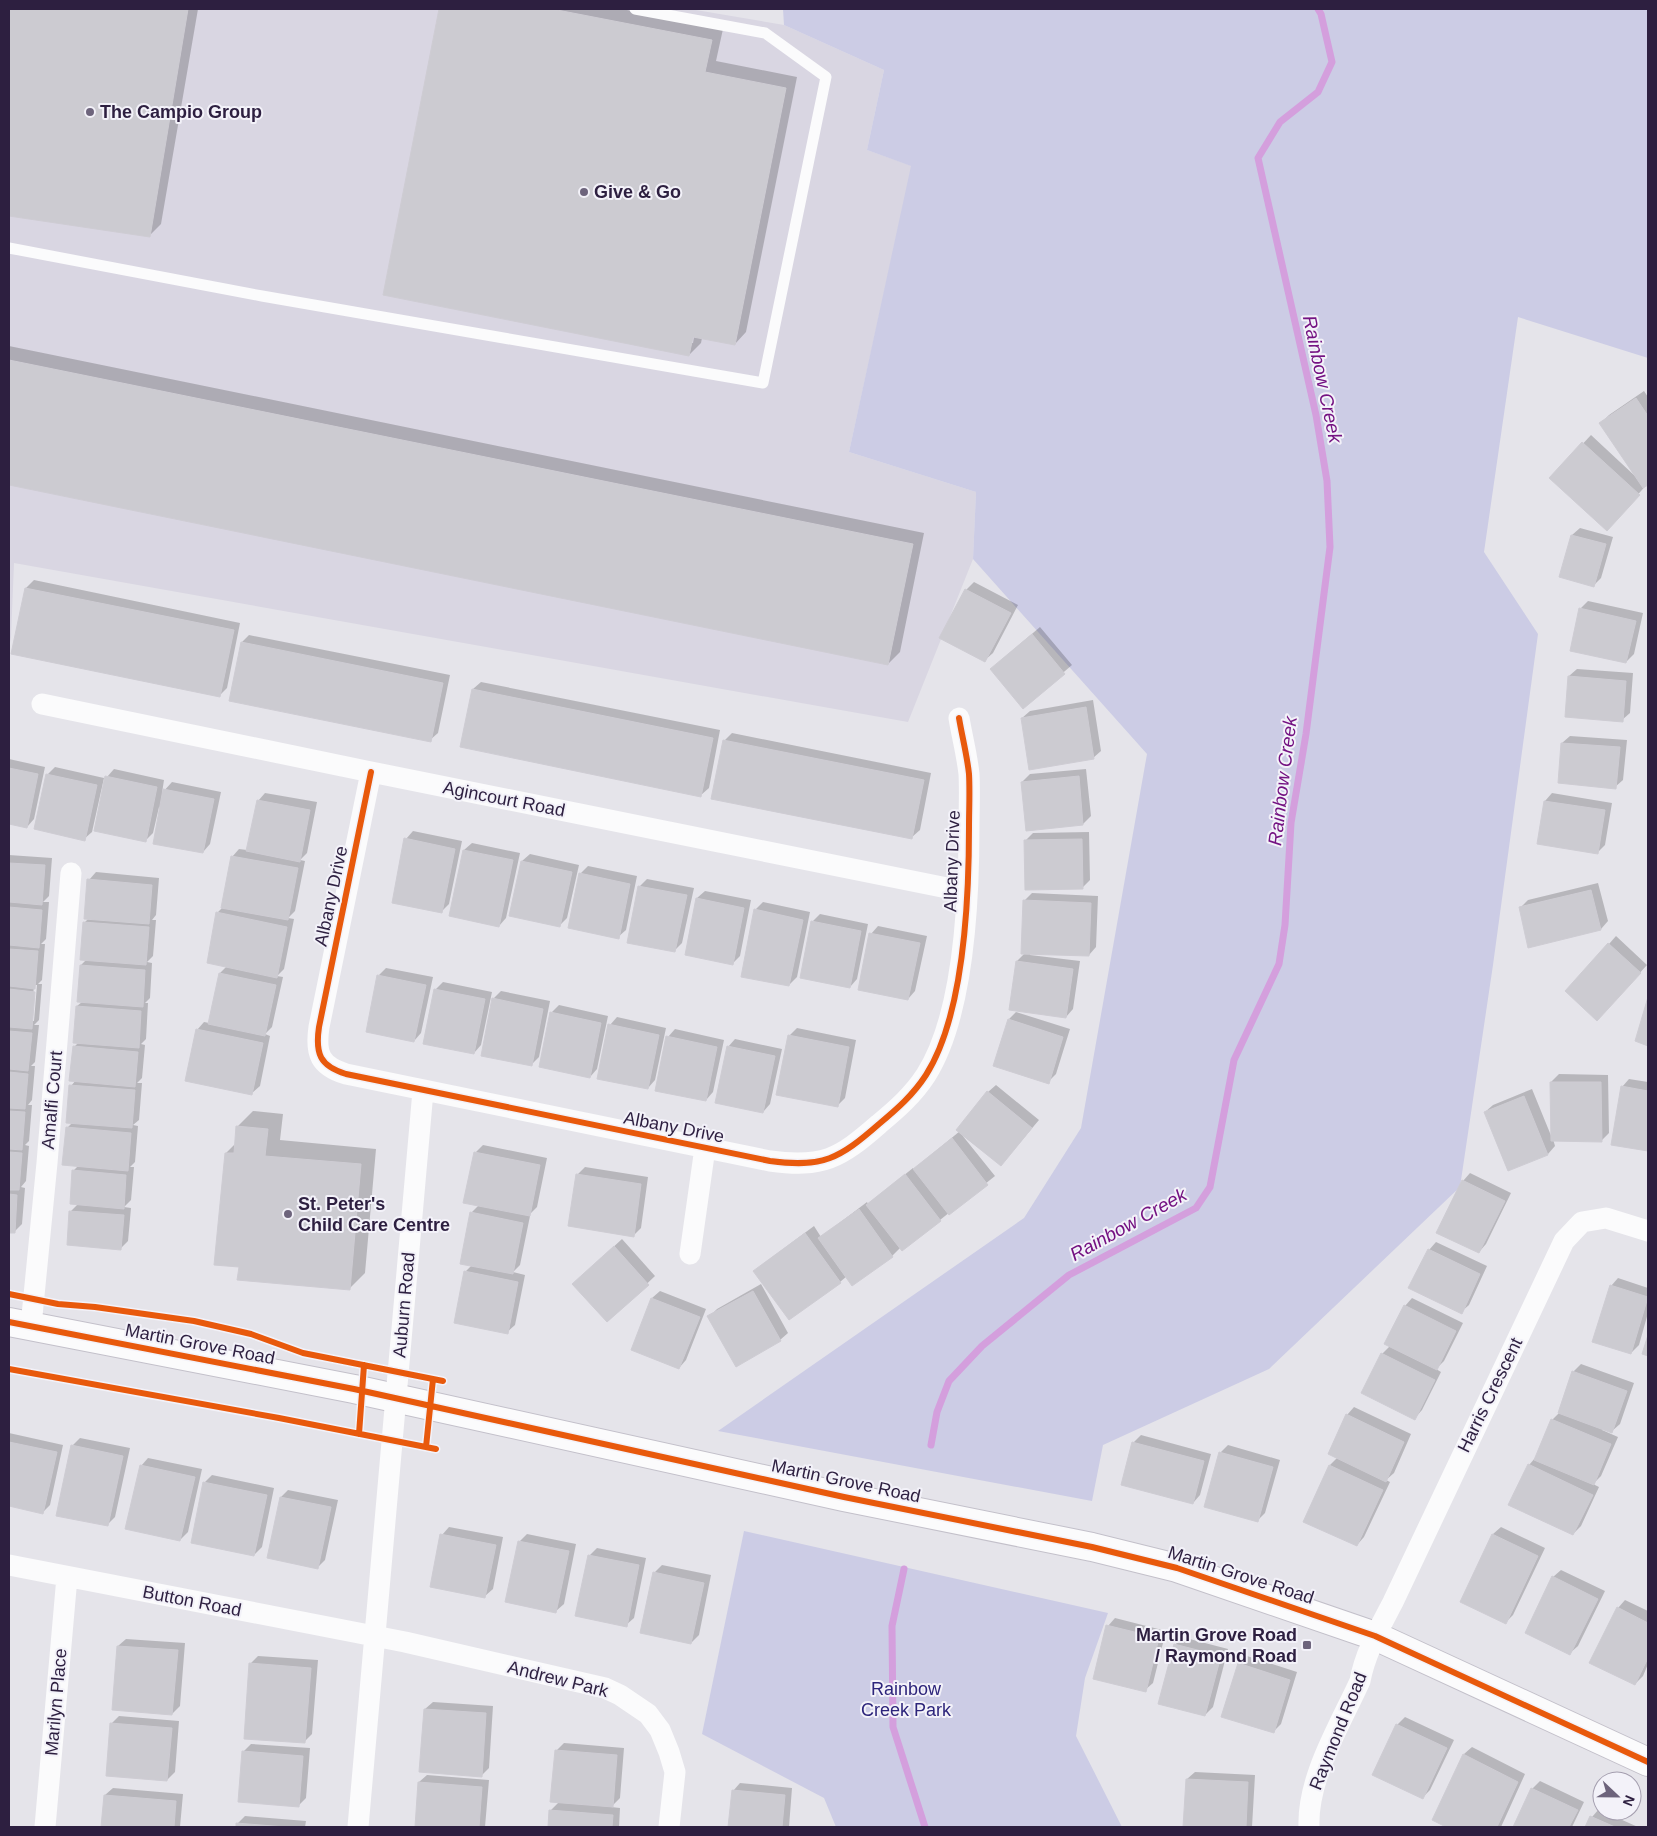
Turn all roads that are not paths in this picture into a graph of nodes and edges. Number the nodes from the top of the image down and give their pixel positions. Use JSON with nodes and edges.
{"nodes":[{"id":1,"x":634,"y":9,"type":"edge"},
{"id":2,"x":9,"y":248,"type":"edge"},
{"id":3,"x":42,"y":704,"type":"dead end"},
{"id":4,"x":959,"y":718,"type":"dead end"},
{"id":5,"x":371,"y":772,"type":"junction"},
{"id":6,"x":71,"y":873,"type":"dead end"},
{"id":7,"x":967,"y":892,"type":"junction"},
{"id":8,"x":423,"y":1091,"type":"junction"},
{"id":9,"x":705,"y":1148,"type":"junction"},
{"id":10,"x":1648,"y":1231,"type":"edge"},
{"id":11,"x":690,"y":1254,"type":"dead end"},
{"id":12,"x":20,"y":1324,"type":"edge"},
{"id":13,"x":396,"y":1398,"type":"junction"},
{"id":14,"x":9,"y":1564,"type":"edge"},
{"id":15,"x":67,"y":1577,"type":"junction"},
{"id":16,"x":1375,"y":1636,"type":"junction"},
{"id":17,"x":376,"y":1637,"type":"junction"},
{"id":18,"x":1648,"y":1762,"type":"edge"},
{"id":19,"x":45,"y":1827,"type":"edge"},
{"id":20,"x":358,"y":1827,"type":"edge"},
{"id":21,"x":669,"y":1827,"type":"edge"},
{"id":22,"x":1309,"y":1827,"type":"edge"}],
"edges":[{"from":1,"to":2,"type":"lane"},
{"from":3,"to":5,"type":"street","name":"Agincourt Road"},
{"from":4,"to":7,"type":"street","name":"Albany Drive"},
{"from":5,"to":7,"type":"street","name":"Agincourt Road"},
{"from":5,"to":8,"type":"street","name":"Albany Drive"},
{"from":6,"to":12,"type":"street","name":"Amalfi Court"},
{"from":7,"to":9,"type":"street","name":"Albany Drive"},
{"from":8,"to":9,"type":"street","name":"Albany Drive"},
{"from":8,"to":13,"type":"street","name":"Auburn Road"},
{"from":9,"to":11,"type":"street"},
{"from":10,"to":16,"type":"street","name":"Harris Crescent"},
{"from":12,"to":13,"type":"street","name":"Martin Grove Road"},
{"from":13,"to":16,"type":"street","name":"Martin Grove Road"},
{"from":13,"to":17,"type":"street"},
{"from":14,"to":15,"type":"street","name":"Button Road"},
{"from":15,"to":17,"type":"street","name":"Button Road"},
{"from":15,"to":19,"type":"street","name":"Marilyn Place"},
{"from":16,"to":18,"type":"street","name":"Martin Grove Road"},
{"from":16,"to":22,"type":"street","name":"Raymond Road"},
{"from":17,"to":20,"type":"street"},
{"from":17,"to":21,"type":"street","name":"Andrew Park"}]}
